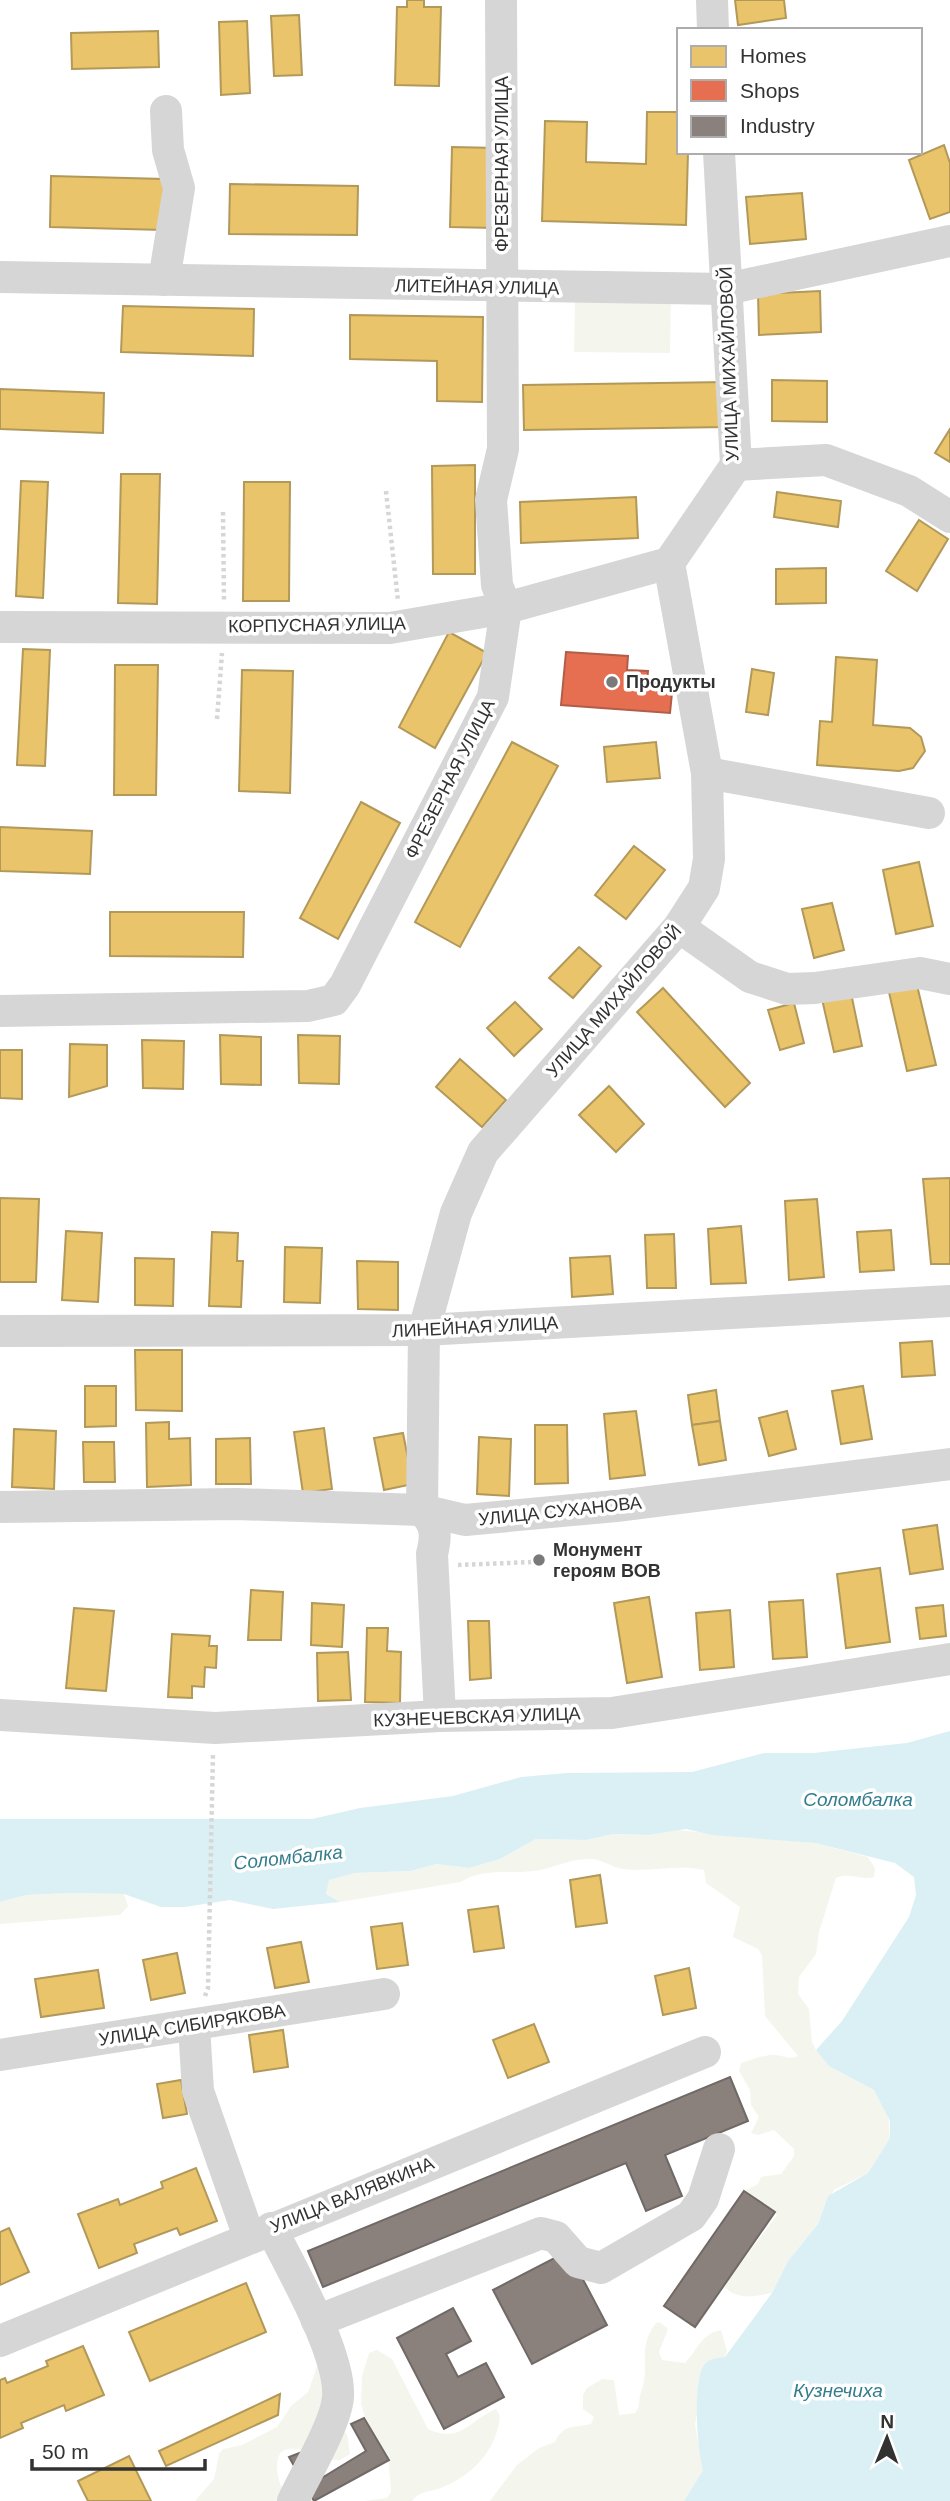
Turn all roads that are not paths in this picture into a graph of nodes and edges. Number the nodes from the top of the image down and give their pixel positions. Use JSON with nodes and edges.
{"nodes":[{"id":1,"x":501,"y":0,"type":"edge"},
{"id":2,"x":712,"y":0,"type":"edge"},
{"id":3,"x":713,"y":28,"type":"edge"},
{"id":4,"x":166,"y":111,"type":"dead end"},
{"id":5,"x":719,"y":154,"type":"edge"},
{"id":6,"x":950,"y":242,"type":"edge"},
{"id":7,"x":0,"y":277,"type":"edge"},
{"id":8,"x":164,"y":280,"type":"junction"},
{"id":9,"x":503,"y":288,"type":"junction"},
{"id":10,"x":726,"y":289,"type":"junction"},
{"id":11,"x":736,"y":465,"type":"junction"},
{"id":12,"x":950,"y":517,"type":"edge"},
{"id":13,"x":669,"y":563,"type":"junction"},
{"id":14,"x":506,"y":608,"type":"junction"},
{"id":15,"x":0,"y":626,"type":"edge"},
{"id":16,"x":707,"y":773,"type":"junction"},
{"id":17,"x":929,"y":813,"type":"dead end"},
{"id":18,"x":679,"y":928,"type":"junction"},
{"id":19,"x":950,"y":979,"type":"edge"},
{"id":20,"x":0,"y":1011,"type":"edge"},
{"id":21,"x":950,"y":1301,"type":"edge"},
{"id":22,"x":424,"y":1330,"type":"junction"},
{"id":23,"x":0,"y":1331,"type":"edge"},
{"id":24,"x":950,"y":1464,"type":"edge"},
{"id":25,"x":0,"y":1507,"type":"edge"},
{"id":26,"x":422,"y":1510,"type":"junction"},
{"id":27,"x":950,"y":1660,"type":"edge"},
{"id":28,"x":0,"y":1715,"type":"edge"},
{"id":29,"x":440,"y":1716,"type":"junction"},
{"id":30,"x":384,"y":1994,"type":"dead end"},
{"id":31,"x":194,"y":2026,"type":"junction"},
{"id":32,"x":705,"y":2052,"type":"dead end"},
{"id":33,"x":0,"y":2054,"type":"edge"},
{"id":34,"x":719,"y":2149,"type":"dead end"},
{"id":35,"x":260,"y":2233,"type":"junction"},
{"id":36,"x":317,"y":2321,"type":"junction"},
{"id":37,"x":0,"y":2341,"type":"edge"},
{"id":38,"x":293,"y":2501,"type":"edge"}],
"edges":[{"from":1,"to":9,"type":"street","name":"ФРЕЗЕРНАЯ УЛИЦА"},
{"from":2,"to":3,"type":"street"},
{"from":4,"to":8,"type":"street"},
{"from":5,"to":10,"type":"street","name":"УЛИЦА МИХАЙЛОВОЙ"},
{"from":6,"to":10,"type":"street","name":"ЛИТЕЙНАЯ УЛИЦА"},
{"from":7,"to":8,"type":"street","name":"ЛИТЕЙНАЯ УЛИЦА"},
{"from":8,"to":9,"type":"street","name":"ЛИТЕЙНАЯ УЛИЦА"},
{"from":9,"to":10,"type":"street","name":"ЛИТЕЙНАЯ УЛИЦА"},
{"from":9,"to":14,"type":"street","name":"ФРЕЗЕРНАЯ УЛИЦА"},
{"from":10,"to":11,"type":"street","name":"УЛИЦА МИХАЙЛОВОЙ"},
{"from":11,"to":12,"type":"street"},
{"from":11,"to":13,"type":"street","name":"УЛИЦА МИХАЙЛОВОЙ"},
{"from":13,"to":14,"type":"street","name":"КОРПУСНАЯ УЛИЦА"},
{"from":13,"to":16,"type":"street","name":"УЛИЦА МИХАЙЛОВОЙ"},
{"from":14,"to":15,"type":"street","name":"КОРПУСНАЯ УЛИЦА"},
{"from":14,"to":20,"type":"street","name":"ФРЕЗЕРНАЯ УЛИЦА"},
{"from":16,"to":17,"type":"street"},
{"from":16,"to":18,"type":"street","name":"УЛИЦА МИХАЙЛОВОЙ"},
{"from":18,"to":19,"type":"street"},
{"from":18,"to":22,"type":"street","name":"УЛИЦА МИХАЙЛОВОЙ"},
{"from":21,"to":22,"type":"street","name":"ЛИНЕЙНАЯ УЛИЦА"},
{"from":22,"to":23,"type":"street","name":"ЛИНЕЙНАЯ УЛИЦА"},
{"from":22,"to":26,"type":"street","name":"УЛИЦА МИХАЙЛОВОЙ"},
{"from":24,"to":26,"type":"street","name":"УЛИЦА СУХАНОВА"},
{"from":25,"to":26,"type":"street","name":"УЛИЦА СУХАНОВА"},
{"from":26,"to":29,"type":"street","name":"УЛИЦА МИХАЙЛОВОЙ"},
{"from":27,"to":29,"type":"street","name":"КУЗНЕЧЕВСКАЯ УЛИЦА"},
{"from":28,"to":29,"type":"street","name":"КУЗНЕЧЕВСКАЯ УЛИЦА"},
{"from":30,"to":31,"type":"street","name":"УЛИЦА СИБИРЯКОВА"},
{"from":31,"to":33,"type":"street","name":"УЛИЦА СИБИРЯКОВА"},
{"from":31,"to":35,"type":"street"},
{"from":32,"to":35,"type":"street","name":"УЛИЦА ВАЛЯВКИНА"},
{"from":34,"to":36,"type":"street"},
{"from":35,"to":36,"type":"street"},
{"from":35,"to":37,"type":"street","name":"УЛИЦА ВАЛЯВКИНА"},
{"from":36,"to":38,"type":"street"}]}
